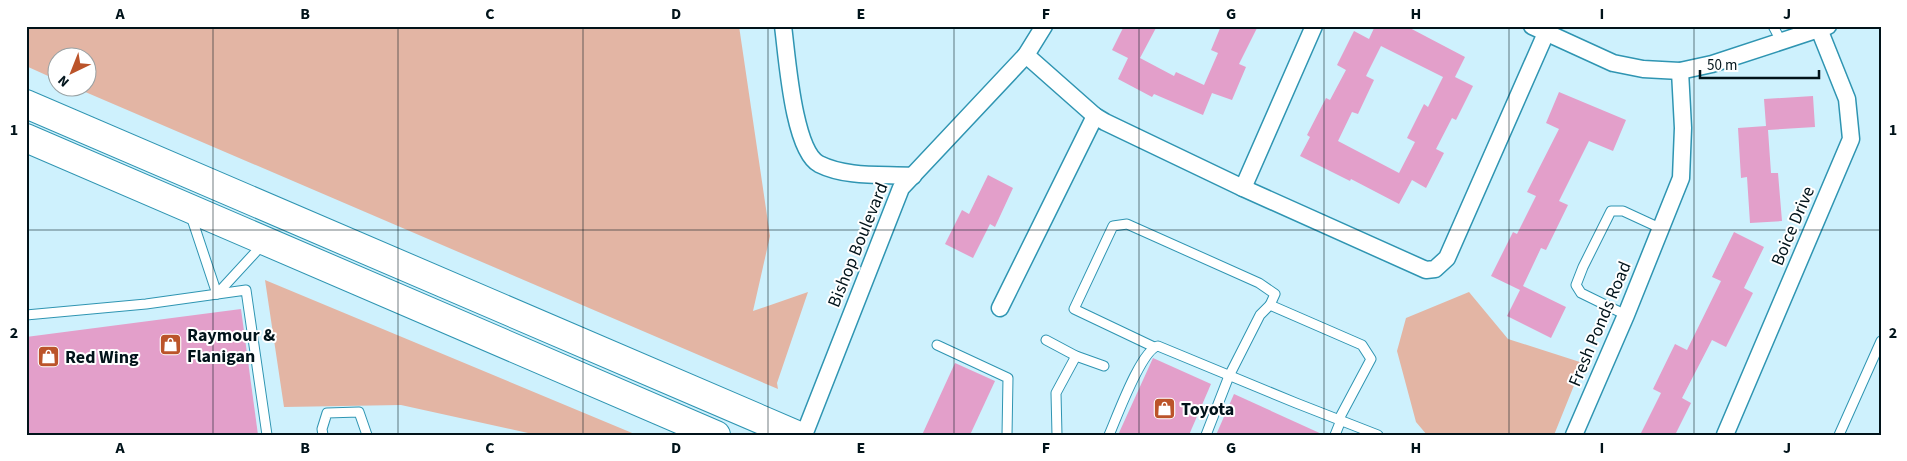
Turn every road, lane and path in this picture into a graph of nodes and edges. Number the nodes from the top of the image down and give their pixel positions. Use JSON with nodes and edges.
{"nodes":[{"id":1,"x":783,"y":26,"type":"edge"},
{"id":2,"x":1044,"y":26,"type":"edge"},
{"id":3,"x":1314,"y":26,"type":"edge"},
{"id":4,"x":1773,"y":26,"type":"edge"},
{"id":5,"x":1823,"y":28,"type":"edge"},
{"id":6,"x":1539,"y":29,"type":"edge"},
{"id":7,"x":1780,"y":41,"type":"junction"},
{"id":8,"x":1026,"y":55,"type":"junction"},
{"id":9,"x":1680,"y":71,"type":"junction"},
{"id":10,"x":26,"y":104,"type":"edge"},
{"id":11,"x":1095,"y":116,"type":"junction"},
{"id":12,"x":26,"y":138,"type":"edge"},
{"id":13,"x":913,"y":176,"type":"junction"},
{"id":14,"x":1244,"y":188,"type":"junction"},
{"id":15,"x":189,"y":208,"type":"junction"},
{"id":16,"x":1662,"y":229,"type":"junction"},
{"id":17,"x":266,"y":241,"type":"junction"},
{"id":18,"x":217,"y":294,"type":"junction"},
{"id":19,"x":1270,"y":305,"type":"junction"},
{"id":20,"x":1000,"y":308,"type":"dead end"},
{"id":21,"x":26,"y":315,"type":"edge"},
{"id":22,"x":1626,"y":315,"type":"junction"},
{"id":23,"x":1046,"y":340,"type":"dead end"},
{"id":24,"x":1881,"y":341,"type":"edge"},
{"id":25,"x":938,"y":345,"type":"dead end"},
{"id":26,"x":1154,"y":347,"type":"junction"},
{"id":27,"x":1076,"y":356,"type":"junction"},
{"id":28,"x":1104,"y":366,"type":"dead end"},
{"id":29,"x":1230,"y":376,"type":"junction"},
{"id":30,"x":1340,"y":419,"type":"junction"},
{"id":31,"x":267,"y":435,"type":"edge"},
{"id":32,"x":323,"y":435,"type":"edge"},
{"id":33,"x":367,"y":435,"type":"edge"},
{"id":34,"x":716,"y":435,"type":"edge"},
{"id":35,"x":797,"y":435,"type":"edge"},
{"id":36,"x":804,"y":435,"type":"edge"},
{"id":37,"x":1007,"y":435,"type":"edge"},
{"id":38,"x":1057,"y":435,"type":"edge"},
{"id":39,"x":1109,"y":435,"type":"edge"},
{"id":40,"x":1206,"y":435,"type":"edge"},
{"id":41,"x":1335,"y":435,"type":"edge"},
{"id":42,"x":1378,"y":435,"type":"edge"},
{"id":43,"x":1574,"y":435,"type":"edge"},
{"id":44,"x":1725,"y":435,"type":"edge"},
{"id":45,"x":1839,"y":435,"type":"edge"}],
"edges":[{"from":1,"to":13,"type":"street"},
{"from":2,"to":8,"type":"street","name":"Bishop Boulevard"},
{"from":3,"to":14,"type":"street"},
{"from":4,"to":7,"type":"lane"},
{"from":5,"to":7,"type":"street"},
{"from":5,"to":44,"type":"street","name":"Boice Drive"},
{"from":6,"to":9,"type":"street"},
{"from":6,"to":14,"type":"street"},
{"from":7,"to":9,"type":"street"},
{"from":8,"to":11,"type":"street"},
{"from":8,"to":13,"type":"street","name":"Bishop Boulevard"},
{"from":9,"to":16,"type":"street"},
{"from":10,"to":35,"type":"highway"},
{"from":11,"to":14,"type":"street"},
{"from":11,"to":20,"type":"street"},
{"from":12,"to":15,"type":"highway"},
{"from":13,"to":36,"type":"street","name":"Bishop Boulevard"},
{"from":15,"to":17,"type":"highway"},
{"from":15,"to":18,"type":"lane"},
{"from":16,"to":22,"type":"street","name":"Fresh Ponds Road"},
{"from":16,"to":22,"type":"lane"},
{"from":17,"to":18,"type":"lane"},
{"from":17,"to":34,"type":"highway"},
{"from":18,"to":21,"type":"lane"},
{"from":18,"to":31,"type":"lane"},
{"from":19,"to":26,"type":"lane"},
{"from":19,"to":29,"type":"lane"},
{"from":19,"to":30,"type":"lane"},
{"from":22,"to":43,"type":"street","name":"Fresh Ponds Road"},
{"from":23,"to":27,"type":"lane"},
{"from":24,"to":45,"type":"lane"},
{"from":25,"to":37,"type":"lane"},
{"from":26,"to":29,"type":"lane"},
{"from":26,"to":39,"type":"lane"},
{"from":27,"to":28,"type":"lane"},
{"from":27,"to":38,"type":"lane"},
{"from":29,"to":30,"type":"lane"},
{"from":29,"to":40,"type":"lane"},
{"from":30,"to":41,"type":"lane"},
{"from":30,"to":42,"type":"lane"},
{"from":32,"to":33,"type":"lane"}]}
